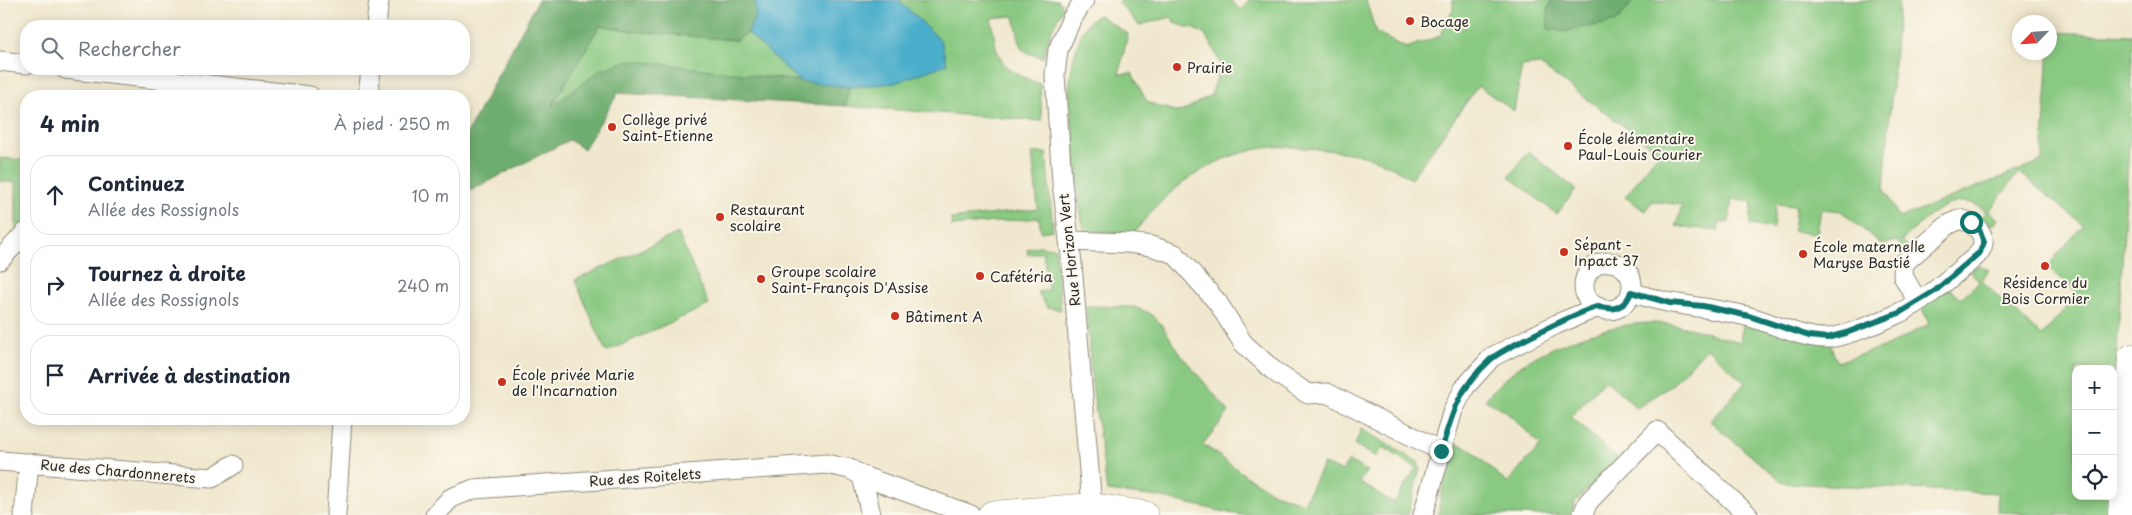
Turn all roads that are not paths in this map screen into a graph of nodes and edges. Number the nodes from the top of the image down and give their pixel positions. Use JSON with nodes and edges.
{"nodes":[{"id":1,"x":379,"y":0,"type":"edge"},
{"id":2,"x":1084,"y":0,"type":"edge"},
{"id":3,"x":377,"y":20,"type":"edge"},
{"id":4,"x":0,"y":61,"type":"edge"},
{"id":5,"x":20,"y":63,"type":"edge"},
{"id":6,"x":119,"y":75,"type":"edge"},
{"id":7,"x":370,"y":75,"type":"edge"},
{"id":8,"x":256,"y":90,"type":"edge"},
{"id":9,"x":369,"y":90,"type":"edge"},
{"id":10,"x":20,"y":238,"type":"edge"},
{"id":11,"x":1069,"y":241,"type":"junction"},
{"id":12,"x":0,"y":260,"type":"edge"},
{"id":13,"x":1631,"y":292,"type":"junction"},
{"id":14,"x":1918,"y":302,"type":"junction"},
{"id":15,"x":1598,"y":307,"type":"junction"},
{"id":16,"x":2132,"y":358,"type":"edge"},
{"id":17,"x":342,"y":425,"type":"edge"},
{"id":18,"x":1441,"y":451,"type":"junction"},
{"id":19,"x":0,"y":461,"type":"edge"},
{"id":20,"x":29,"y":464,"type":"junction"},
{"id":21,"x":233,"y":465,"type":"dead end"},
{"id":22,"x":862,"y":476,"type":"junction"},
{"id":23,"x":1092,"y":507,"type":"junction"},
{"id":24,"x":1138,"y":514,"type":"edge"},
{"id":25,"x":24,"y":515,"type":"edge"},
{"id":26,"x":336,"y":515,"type":"edge"},
{"id":27,"x":435,"y":515,"type":"edge"},
{"id":28,"x":871,"y":515,"type":"edge"},
{"id":29,"x":972,"y":515,"type":"edge"},
{"id":30,"x":992,"y":515,"type":"edge"},
{"id":31,"x":1423,"y":515,"type":"edge"},
{"id":32,"x":1587,"y":515,"type":"edge"},
{"id":33,"x":1748,"y":515,"type":"edge"},
{"id":34,"x":2122,"y":515,"type":"edge"}],
"edges":[{"from":1,"to":3,"type":"street"},
{"from":2,"to":11,"type":"street","name":"Rue Horizon Vert"},
{"from":4,"to":5,"type":"street"},
{"from":6,"to":8,"type":"street"},
{"from":7,"to":9,"type":"street"},
{"from":10,"to":12,"type":"street"},
{"from":11,"to":18,"type":"street"},
{"from":11,"to":23,"type":"street","name":"Rue Horizon Vert"},
{"from":13,"to":14,"type":"street"},
{"from":13,"to":15,"type":"street"},
{"from":13,"to":15,"type":"street"},
{"from":14,"to":14,"type":"street"},
{"from":15,"to":18,"type":"street"},
{"from":16,"to":34,"type":"main road"},
{"from":17,"to":26,"type":"street"},
{"from":18,"to":31,"type":"street"},
{"from":19,"to":20,"type":"street","name":"Rue des Chardonnerets"},
{"from":20,"to":21,"type":"street","name":"Rue des Chardonnerets"},
{"from":20,"to":25,"type":"street","name":"Rue des Chardonnerets"},
{"from":22,"to":27,"type":"street","name":"Rue des Roitelets"},
{"from":22,"to":28,"type":"street"},
{"from":22,"to":29,"type":"street","name":"Rue des Roitelets"},
{"from":23,"to":24,"type":"main road"},
{"from":23,"to":30,"type":"main road"},
{"from":32,"to":33,"type":"street"}]}
